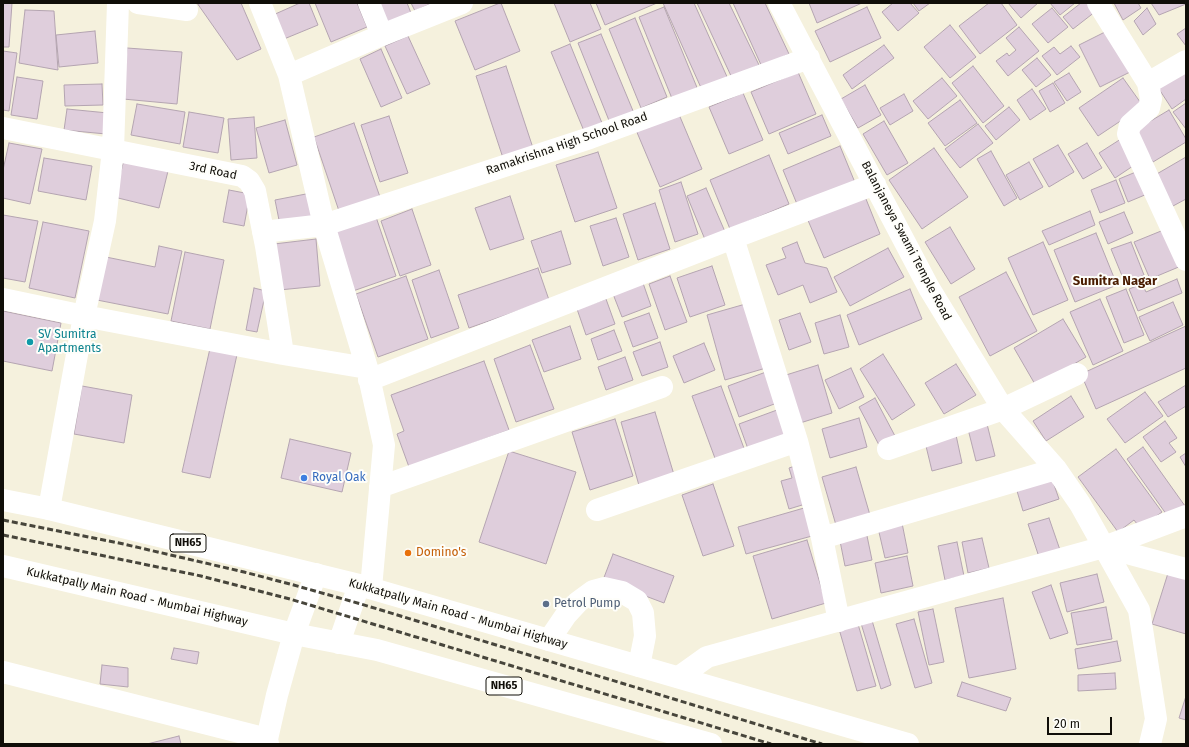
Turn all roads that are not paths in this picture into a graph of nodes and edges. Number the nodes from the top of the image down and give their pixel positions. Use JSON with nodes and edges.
{"nodes":[{"id":1,"x":118,"y":3,"type":"edge"},
{"id":2,"x":138,"y":3,"type":"edge"},
{"id":3,"x":260,"y":3,"type":"edge"},
{"id":4,"x":370,"y":3,"type":"edge"},
{"id":5,"x":462,"y":3,"type":"edge"},
{"id":6,"x":779,"y":3,"type":"edge"},
{"id":7,"x":1098,"y":3,"type":"edge"},
{"id":8,"x":187,"y":10,"type":"dead end"},
{"id":9,"x":382,"y":35,"type":"junction"},
{"id":10,"x":809,"y":58,"type":"junction"},
{"id":11,"x":1186,"y":61,"type":"edge"},
{"id":12,"x":290,"y":75,"type":"junction"},
{"id":13,"x":1148,"y":83,"type":"junction"},
{"id":14,"x":3,"y":128,"type":"edge"},
{"id":15,"x":112,"y":150,"type":"junction"},
{"id":16,"x":875,"y":184,"type":"junction"},
{"id":17,"x":324,"y":225,"type":"junction"},
{"id":18,"x":262,"y":232,"type":"junction"},
{"id":19,"x":733,"y":238,"type":"junction"},
{"id":20,"x":1186,"y":260,"type":"edge"},
{"id":21,"x":3,"y":299,"type":"edge"},
{"id":22,"x":84,"y":316,"type":"junction"},
{"id":23,"x":283,"y":354,"type":"junction"},
{"id":24,"x":368,"y":374,"type":"junction"},
{"id":25,"x":1077,"y":374,"type":"dead end"},
{"id":26,"x":662,"y":387,"type":"dead end"},
{"id":27,"x":1003,"y":408,"type":"junction"},
{"id":28,"x":797,"y":441,"type":"junction"},
{"id":29,"x":888,"y":449,"type":"dead end"},
{"id":30,"x":1056,"y":469,"type":"junction"},
{"id":31,"x":380,"y":487,"type":"junction"},
{"id":32,"x":3,"y":500,"type":"edge"},
{"id":33,"x":49,"y":509,"type":"junction"},
{"id":34,"x":597,"y":510,"type":"dead end"},
{"id":35,"x":1186,"y":516,"type":"edge"},
{"id":36,"x":822,"y":538,"type":"junction"},
{"id":37,"x":1104,"y":547,"type":"junction"},
{"id":38,"x":3,"y":566,"type":"edge"},
{"id":39,"x":1186,"y":569,"type":"edge"},
{"id":40,"x":316,"y":574,"type":"junction"},
{"id":41,"x":365,"y":587,"type":"junction"},
{"id":42,"x":839,"y":621,"type":"junction"},
{"id":43,"x":294,"y":634,"type":"junction"},
{"id":44,"x":550,"y":640,"type":"junction"},
{"id":45,"x":339,"y":643,"type":"junction"},
{"id":46,"x":639,"y":666,"type":"junction"},
{"id":47,"x":3,"y":672,"type":"edge"},
{"id":48,"x":679,"y":677,"type":"junction"},
{"id":49,"x":267,"y":742,"type":"edge"},
{"id":50,"x":711,"y":744,"type":"edge"},
{"id":51,"x":908,"y":744,"type":"edge"},
{"id":52,"x":1150,"y":744,"type":"edge"}],
"edges":[{"from":1,"to":15,"type":"main road"},
{"from":2,"to":8,"type":"main road"},
{"from":3,"to":12,"type":"main road"},
{"from":4,"to":9,"type":"main road"},
{"from":5,"to":9,"type":"main road"},
{"from":6,"to":10,"type":"main road","name":"Balanjaneya Swami Temple Road"},
{"from":7,"to":13,"type":"main road"},
{"from":9,"to":12,"type":"main road"},
{"from":10,"to":16,"type":"main road","name":"Balanjaneya Swami Temple Road"},
{"from":10,"to":17,"type":"main road","name":"Ramakrishna High School Road"},
{"from":11,"to":13,"type":"main road"},
{"from":12,"to":17,"type":"main road"},
{"from":13,"to":20,"type":"main road"},
{"from":14,"to":15,"type":"main road","name":"3rd Road"},
{"from":15,"to":18,"type":"main road","name":"3rd Road"},
{"from":15,"to":22,"type":"main road"},
{"from":16,"to":19,"type":"main road"},
{"from":16,"to":27,"type":"main road","name":"Balanjaneya Swami Temple Road"},
{"from":17,"to":18,"type":"main road","name":"Ramakrishna High School Road"},
{"from":17,"to":24,"type":"main road"},
{"from":18,"to":23,"type":"main road","name":"3rd Road"},
{"from":19,"to":24,"type":"main road"},
{"from":19,"to":28,"type":"main road"},
{"from":21,"to":22,"type":"main road"},
{"from":22,"to":23,"type":"main road"},
{"from":22,"to":33,"type":"main road"},
{"from":23,"to":24,"type":"main road"},
{"from":24,"to":31,"type":"main road"},
{"from":25,"to":27,"type":"main road"},
{"from":26,"to":31,"type":"main road"},
{"from":27,"to":29,"type":"main road"},
{"from":27,"to":30,"type":"main road","name":"Balanjaneya Swami Temple Road"},
{"from":28,"to":34,"type":"main road"},
{"from":28,"to":36,"type":"main road"},
{"from":30,"to":36,"type":"main road"},
{"from":30,"to":37,"type":"main road","name":"Balanjaneya Swami Temple Road"},
{"from":31,"to":41,"type":"main road"},
{"from":32,"to":33,"type":"main road","name":"Kukkatpally Main Road - Mumbai Highway","number":"NH65"},
{"from":33,"to":40,"type":"main road","name":"Kukkatpally Main Road - Mumbai Highway","number":"NH65"},
{"from":35,"to":37,"type":"main road"},
{"from":36,"to":42,"type":"main road"},
{"from":37,"to":39,"type":"main road"},
{"from":37,"to":42,"type":"main road"},
{"from":37,"to":52,"type":"main road","name":"Balanjaneya Swami Temple Road"},
{"from":38,"to":43,"type":"main road","name":"Kukkatpally Main Road - Mumbai Highway","number":"NH65"},
{"from":40,"to":41,"type":"main road","name":"Kukkatpally Main Road - Mumbai Highway","number":"NH65"},
{"from":40,"to":43,"type":"main road"},
{"from":41,"to":44,"type":"main road","name":"Kukkatpally Main Road - Mumbai Highway","number":"NH65"},
{"from":41,"to":45,"type":"main road"},
{"from":42,"to":48,"type":"main road"},
{"from":43,"to":45,"type":"main road","name":"Kukkatpally Main Road - Mumbai Highway","number":"NH65"},
{"from":43,"to":49,"type":"main road"},
{"from":44,"to":46,"type":"main road","name":"Kukkatpally Main Road - Mumbai Highway","number":"NH65"},
{"from":44,"to":46,"type":"main road"},
{"from":45,"to":50,"type":"main road","name":"Kukkatpally Main Road - Mumbai Highway","number":"NH65"},
{"from":46,"to":48,"type":"main road","name":"Kukkatpally Main Road - Mumbai Highway","number":"NH65"},
{"from":47,"to":49,"type":"main road"},
{"from":48,"to":51,"type":"main road","name":"Kukkatpally Main Road - Mumbai Highway","number":"NH65"}]}
